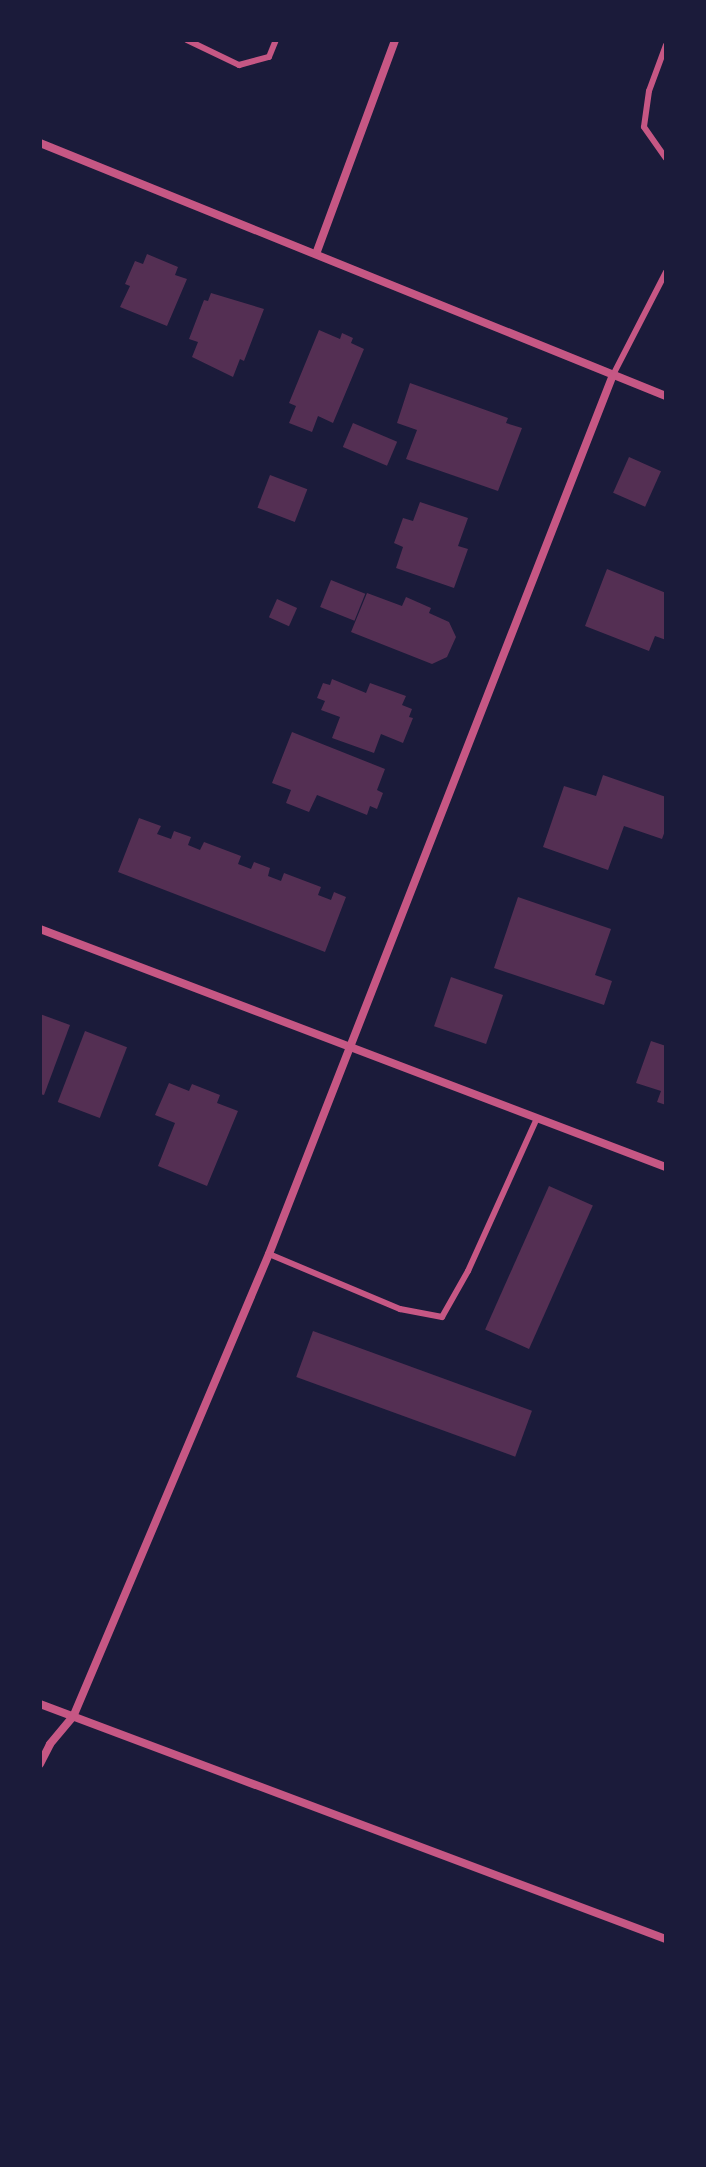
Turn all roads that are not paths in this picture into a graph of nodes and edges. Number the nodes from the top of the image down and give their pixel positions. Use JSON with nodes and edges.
{"nodes":[{"id":1,"x":187,"y":40,"type":"edge"},
{"id":2,"x":276,"y":40,"type":"edge"},
{"id":3,"x":395,"y":40,"type":"edge"},
{"id":4,"x":666,"y":45,"type":"edge"},
{"id":5,"x":40,"y":143,"type":"edge"},
{"id":6,"x":666,"y":158,"type":"edge"},
{"id":7,"x":316,"y":254,"type":"junction"},
{"id":8,"x":666,"y":272,"type":"edge"},
{"id":9,"x":613,"y":375,"type":"junction"},
{"id":10,"x":666,"y":396,"type":"edge"},
{"id":11,"x":40,"y":929,"type":"edge"},
{"id":12,"x":350,"y":1048,"type":"junction"},
{"id":13,"x":537,"y":1118,"type":"junction"},
{"id":14,"x":666,"y":1167,"type":"edge"},
{"id":15,"x":269,"y":1254,"type":"junction"},
{"id":16,"x":40,"y":1704,"type":"edge"},
{"id":17,"x":73,"y":1717,"type":"junction"},
{"id":18,"x":40,"y":1764,"type":"edge"},
{"id":19,"x":666,"y":1939,"type":"edge"}],
"edges":[{"from":1,"to":2,"type":"lane"},
{"from":3,"to":7,"type":"street"},
{"from":4,"to":6,"type":"lane"},
{"from":5,"to":7,"type":"street"},
{"from":7,"to":9,"type":"street"},
{"from":8,"to":9,"type":"lane"},
{"from":9,"to":10,"type":"street"},
{"from":9,"to":12,"type":"street"},
{"from":11,"to":12,"type":"street"},
{"from":12,"to":13,"type":"street"},
{"from":12,"to":15,"type":"street"},
{"from":13,"to":14,"type":"street"},
{"from":13,"to":15,"type":"lane"},
{"from":15,"to":17,"type":"street"},
{"from":16,"to":17,"type":"street"},
{"from":17,"to":18,"type":"street"},
{"from":17,"to":19,"type":"street"}]}
